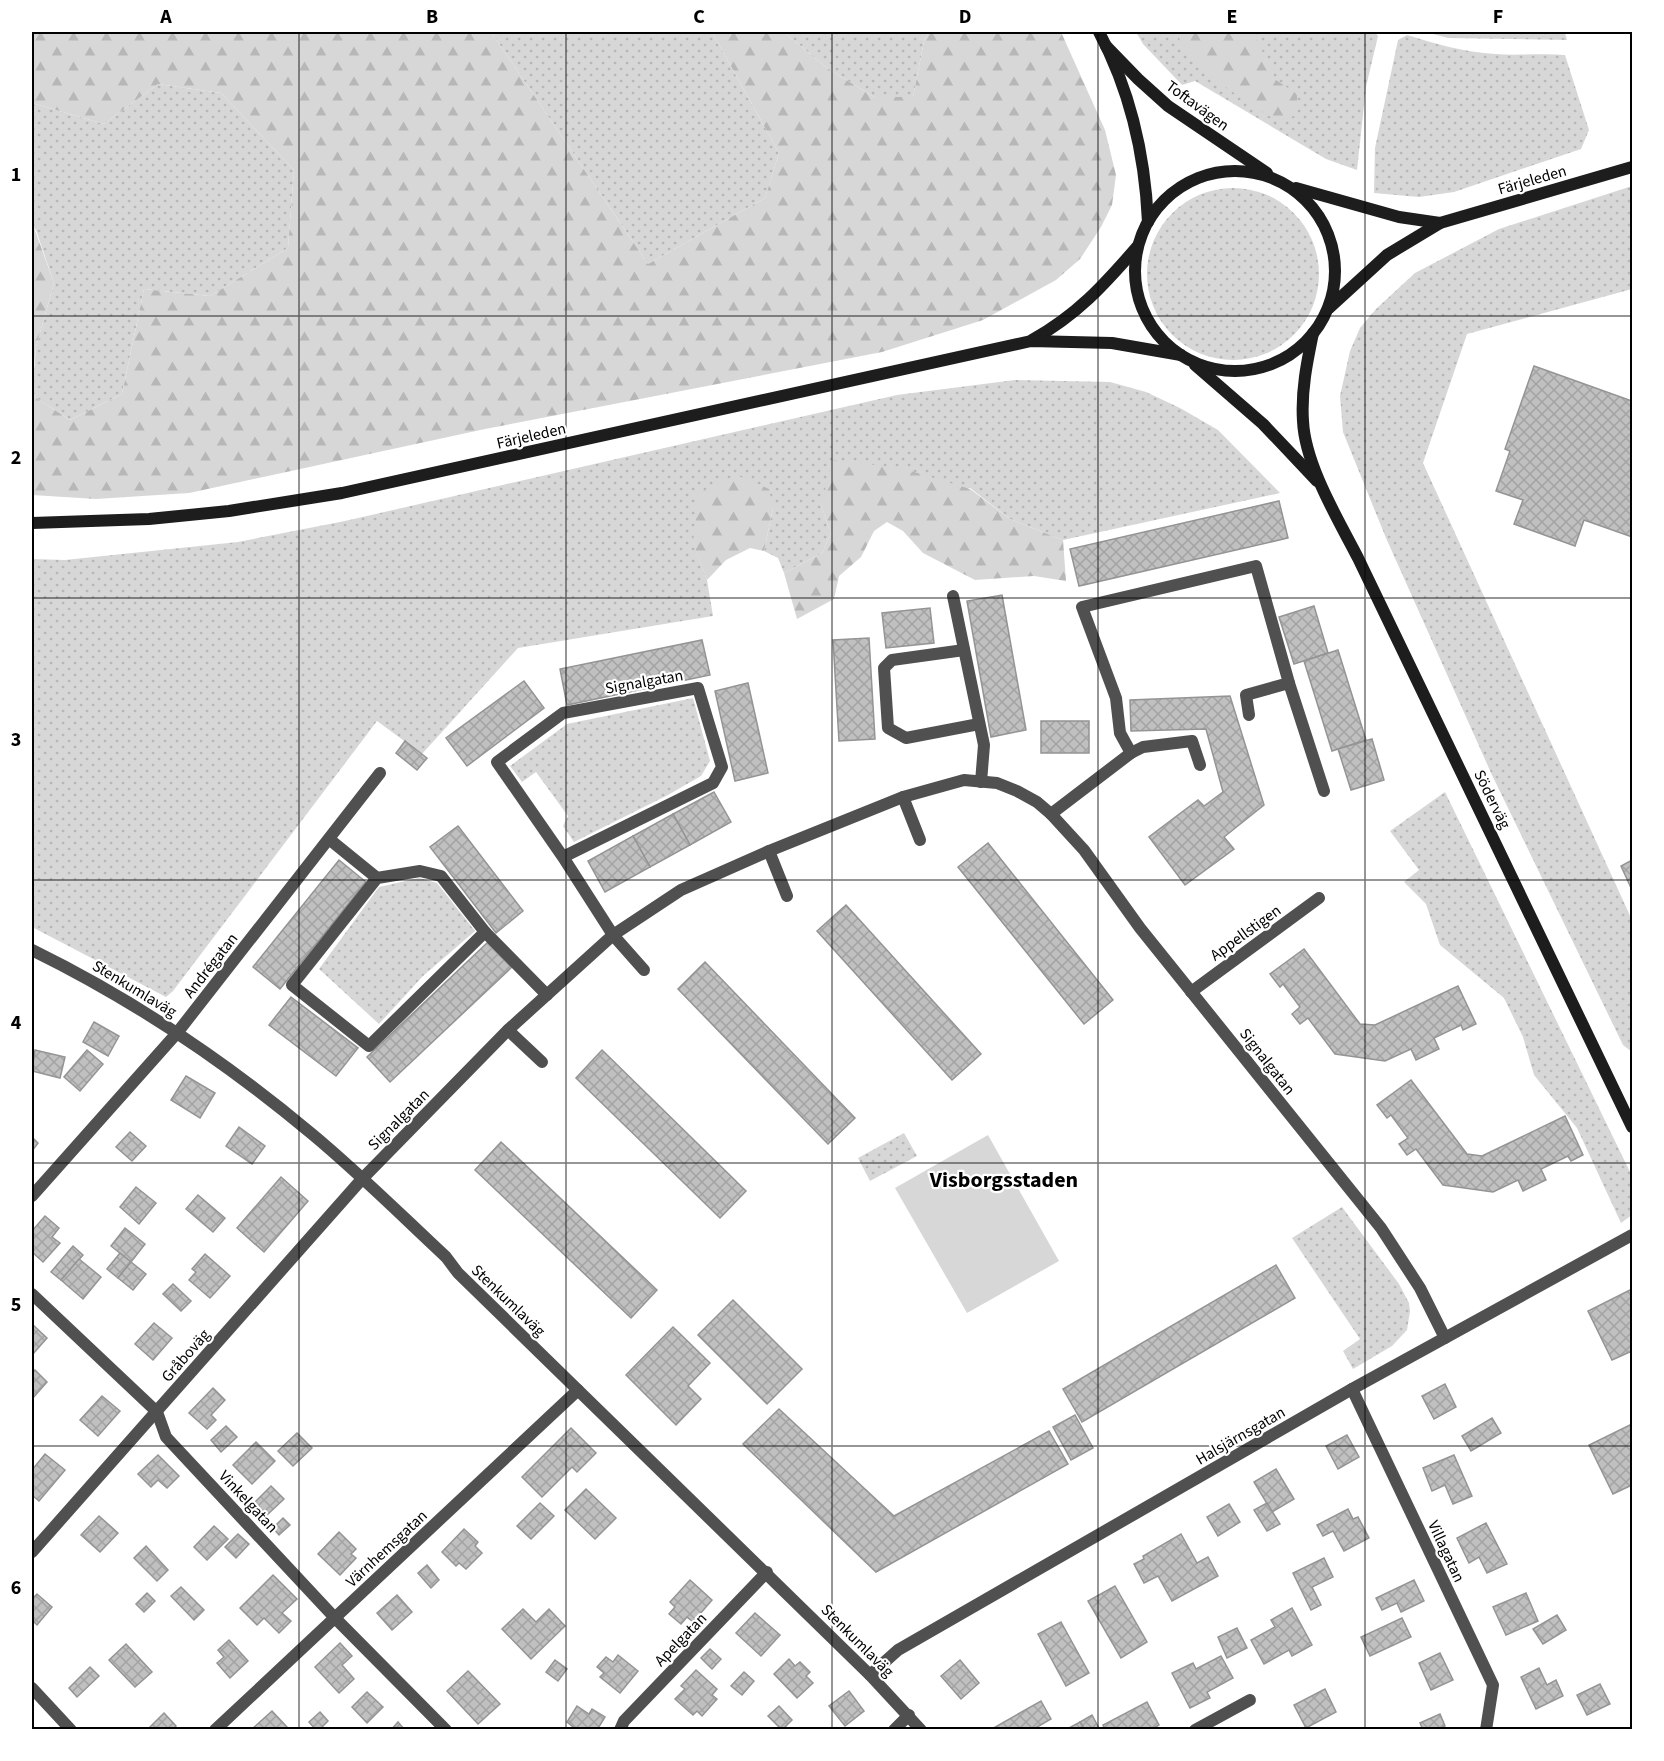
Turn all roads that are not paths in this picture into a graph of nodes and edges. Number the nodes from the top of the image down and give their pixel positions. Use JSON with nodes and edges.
{"nodes":[{"id":1,"x":1099,"y":32,"type":"edge"},
{"id":2,"x":1106,"y":46,"type":"junction"},
{"id":3,"x":1632,"y":167,"type":"edge"},
{"id":4,"x":1284,"y":184,"type":"junction"},
{"id":5,"x":1148,"y":222,"type":"junction"},
{"id":6,"x":1440,"y":223,"type":"junction"},
{"id":7,"x":1138,"y":245,"type":"junction"},
{"id":8,"x":1328,"y":309,"type":"junction"},
{"id":9,"x":1313,"y":333,"type":"junction"},
{"id":10,"x":1031,"y":341,"type":"junction"},
{"id":11,"x":1185,"y":357,"type":"junction"},
{"id":12,"x":1322,"y":487,"type":"junction"},
{"id":13,"x":32,"y":523,"type":"edge"},
{"id":14,"x":953,"y":596,"type":"dead end"},
{"id":15,"x":964,"y":650,"type":"junction"},
{"id":16,"x":1289,"y":682,"type":"junction"},
{"id":17,"x":1249,"y":714,"type":"dead end"},
{"id":18,"x":979,"y":724,"type":"junction"},
{"id":19,"x":1131,"y":753,"type":"junction"},
{"id":20,"x":1200,"y":765,"type":"dead end"},
{"id":21,"x":380,"y":773,"type":"dead end"},
{"id":22,"x":981,"y":782,"type":"junction"},
{"id":23,"x":1324,"y":791,"type":"dead end"},
{"id":24,"x":903,"y":797,"type":"junction"},
{"id":25,"x":1051,"y":814,"type":"junction"},
{"id":26,"x":328,"y":839,"type":"junction"},
{"id":27,"x":920,"y":840,"type":"dead end"},
{"id":28,"x":769,"y":851,"type":"junction"},
{"id":29,"x":563,"y":857,"type":"junction"},
{"id":30,"x":377,"y":878,"type":"junction"},
{"id":31,"x":787,"y":896,"type":"dead end"},
{"id":32,"x":1319,"y":898,"type":"dead end"},
{"id":33,"x":485,"y":932,"type":"junction"},
{"id":34,"x":613,"y":935,"type":"junction"},
{"id":35,"x":32,"y":950,"type":"edge"},
{"id":36,"x":644,"y":970,"type":"dead end"},
{"id":37,"x":1191,"y":992,"type":"junction"},
{"id":38,"x":547,"y":995,"type":"junction"},
{"id":39,"x":508,"y":1030,"type":"junction"},
{"id":40,"x":177,"y":1033,"type":"junction"},
{"id":41,"x":542,"y":1062,"type":"dead end"},
{"id":42,"x":1632,"y":1127,"type":"edge"},
{"id":43,"x":362,"y":1179,"type":"junction"},
{"id":44,"x":32,"y":1196,"type":"edge"},
{"id":45,"x":1632,"y":1235,"type":"edge"},
{"id":46,"x":32,"y":1294,"type":"edge"},
{"id":47,"x":1445,"y":1338,"type":"junction"},
{"id":48,"x":1352,"y":1389,"type":"junction"},
{"id":49,"x":579,"y":1390,"type":"junction"},
{"id":50,"x":157,"y":1412,"type":"junction"},
{"id":51,"x":32,"y":1552,"type":"edge"},
{"id":52,"x":767,"y":1572,"type":"junction"},
{"id":53,"x":335,"y":1618,"type":"junction"},
{"id":54,"x":870,"y":1675,"type":"junction"},
{"id":55,"x":32,"y":1688,"type":"edge"},
{"id":56,"x":1250,"y":1700,"type":"dead end"},
{"id":57,"x":909,"y":1715,"type":"junction"},
{"id":58,"x":71,"y":1730,"type":"edge"},
{"id":59,"x":215,"y":1730,"type":"edge"},
{"id":60,"x":446,"y":1730,"type":"edge"},
{"id":61,"x":620,"y":1730,"type":"edge"},
{"id":62,"x":894,"y":1730,"type":"edge"},
{"id":63,"x":921,"y":1730,"type":"edge"},
{"id":64,"x":1195,"y":1730,"type":"edge"},
{"id":65,"x":1486,"y":1730,"type":"edge"}],
"edges":[{"from":1,"to":2,"type":"main road","name":"Toftavägen"},
{"from":2,"to":4,"type":"main road","name":"Toftavägen"},
{"from":2,"to":5,"type":"main road","name":"Toftavägen"},
{"from":3,"to":6,"type":"main road","name":"Färjeleden"},
{"from":4,"to":5,"type":"main road"},
{"from":4,"to":6,"type":"main road","name":"Färjeleden"},
{"from":4,"to":8,"type":"main road"},
{"from":5,"to":7,"type":"main road"},
{"from":6,"to":8,"type":"main road","name":"Färjeleden"},
{"from":7,"to":10,"type":"main road","name":"Färjeleden"},
{"from":7,"to":11,"type":"main road"},
{"from":8,"to":9,"type":"main road"},
{"from":9,"to":11,"type":"main road"},
{"from":9,"to":12,"type":"main road","name":"Söderväg"},
{"from":10,"to":11,"type":"main road","name":"Färjeleden"},
{"from":10,"to":13,"type":"main road","name":"Färjeleden"},
{"from":11,"to":12,"type":"main road","name":"Söderväg"},
{"from":12,"to":42,"type":"main road","name":"Söderväg"},
{"from":14,"to":15,"type":"street"},
{"from":15,"to":18,"type":"street"},
{"from":15,"to":18,"type":"street"},
{"from":16,"to":17,"type":"street"},
{"from":16,"to":19,"type":"street"},
{"from":16,"to":23,"type":"street"},
{"from":18,"to":22,"type":"street"},
{"from":19,"to":20,"type":"street"},
{"from":19,"to":25,"type":"street"},
{"from":21,"to":26,"type":"street","name":"Andrégatan"},
{"from":22,"to":24,"type":"street","name":"Signalgatan"},
{"from":22,"to":25,"type":"street","name":"Signalgatan"},
{"from":24,"to":27,"type":"street"},
{"from":24,"to":28,"type":"street","name":"Signalgatan"},
{"from":25,"to":37,"type":"street","name":"Signalgatan"},
{"from":26,"to":30,"type":"street"},
{"from":26,"to":40,"type":"street","name":"Andrégatan"},
{"from":28,"to":31,"type":"street"},
{"from":28,"to":34,"type":"street","name":"Signalgatan"},
{"from":29,"to":29,"type":"street","name":"Signalgatan"},
{"from":29,"to":34,"type":"street","name":"Signalgatan"},
{"from":30,"to":33,"type":"street"},
{"from":30,"to":33,"type":"street"},
{"from":32,"to":37,"type":"street","name":"Appellstigen"},
{"from":33,"to":38,"type":"street"},
{"from":34,"to":36,"type":"street","name":"Signalgatan"},
{"from":34,"to":38,"type":"street","name":"Signalgatan"},
{"from":35,"to":40,"type":"street","name":"Stenkumlaväg"},
{"from":37,"to":47,"type":"street","name":"Signalgatan"},
{"from":38,"to":39,"type":"street","name":"Signalgatan"},
{"from":39,"to":41,"type":"street"},
{"from":39,"to":43,"type":"street","name":"Signalgatan"},
{"from":40,"to":43,"type":"street","name":"Stenkumlaväg"},
{"from":40,"to":44,"type":"street","name":"Andrégatan"},
{"from":43,"to":49,"type":"street","name":"Stenkumlaväg"},
{"from":43,"to":50,"type":"street","name":"Gråboväg"},
{"from":45,"to":47,"type":"street","name":"Halsjärnsgatan"},
{"from":46,"to":50,"type":"street","name":"Vinkelgatan"},
{"from":47,"to":48,"type":"street","name":"Halsjärnsgatan"},
{"from":48,"to":54,"type":"street","name":"Halsjärnsgatan"},
{"from":48,"to":65,"type":"street","name":"Villagatan"},
{"from":49,"to":52,"type":"street","name":"Stenkumlaväg"},
{"from":49,"to":53,"type":"street","name":"Värnhemsgatan"},
{"from":50,"to":51,"type":"street","name":"Gråboväg"},
{"from":50,"to":53,"type":"street","name":"Vinkelgatan"},
{"from":52,"to":54,"type":"street","name":"Stenkumlaväg"},
{"from":52,"to":61,"type":"street","name":"Apelgatan"},
{"from":53,"to":59,"type":"street","name":"Värnhemsgatan"},
{"from":53,"to":60,"type":"street","name":"Vinkelgatan"},
{"from":54,"to":57,"type":"street","name":"Stenkumlaväg"},
{"from":55,"to":58,"type":"street"},
{"from":56,"to":64,"type":"street"},
{"from":57,"to":62,"type":"street"},
{"from":57,"to":63,"type":"street","name":"Stenkumlaväg"}]}
